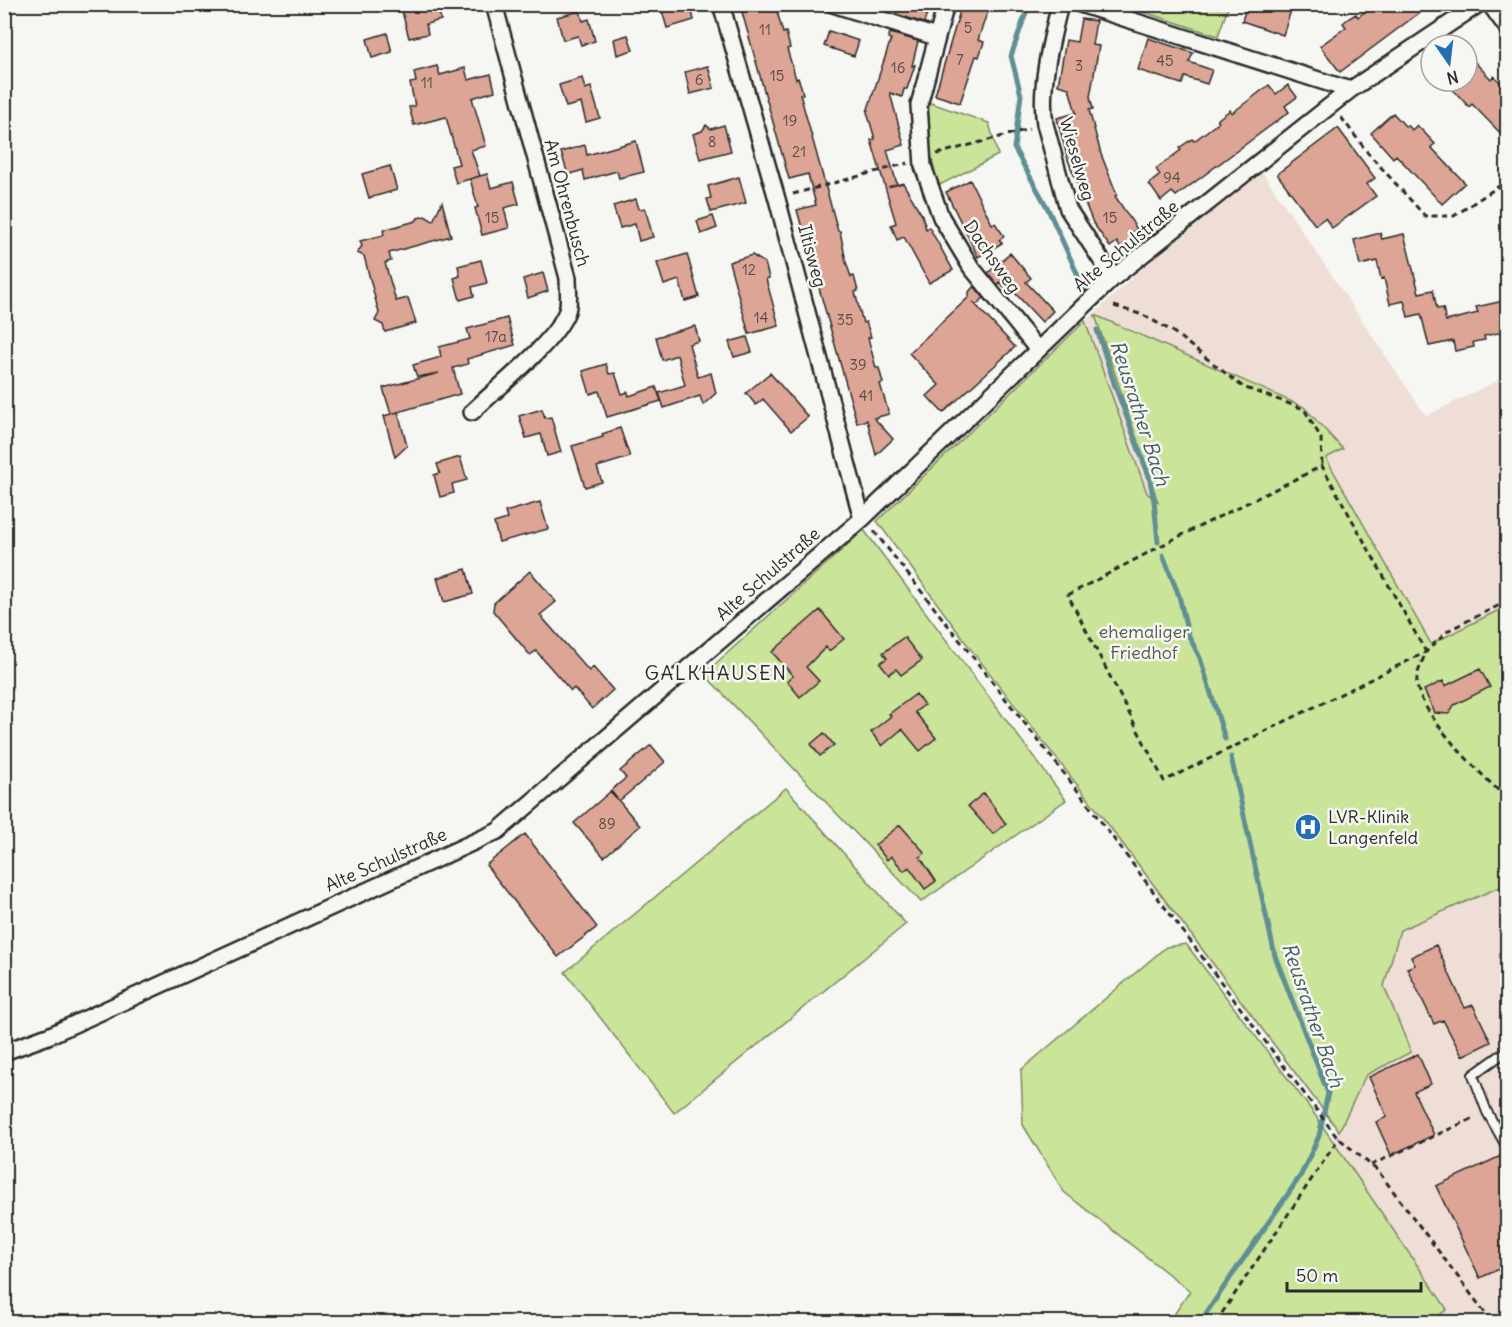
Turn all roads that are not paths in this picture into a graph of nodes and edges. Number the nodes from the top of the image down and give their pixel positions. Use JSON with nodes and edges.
{"nodes":[{"id":1,"x":494,"y":4,"type":"edge"},
{"id":2,"x":721,"y":4,"type":"edge"},
{"id":3,"x":833,"y":4,"type":"edge"},
{"id":4,"x":946,"y":4,"type":"edge"},
{"id":5,"x":1060,"y":4,"type":"edge"},
{"id":6,"x":1080,"y":4,"type":"edge"},
{"id":7,"x":1479,"y":4,"type":"edge"},
{"id":8,"x":1490,"y":4,"type":"edge"},
{"id":9,"x":1508,"y":29,"type":"edge"},
{"id":10,"x":936,"y":37,"type":"junction"},
{"id":11,"x":1350,"y":90,"type":"junction"},
{"id":12,"x":1113,"y":278,"type":"junction"},
{"id":13,"x":1038,"y":350,"type":"junction"},
{"id":14,"x":472,"y":412,"type":"dead end"},
{"id":15,"x":862,"y":519,"type":"junction"},
{"id":16,"x":1508,"y":1050,"type":"edge"},
{"id":17,"x":4,"y":1052,"type":"edge"},
{"id":18,"x":1508,"y":1149,"type":"edge"}],
"edges":[{"from":1,"to":14,"type":"street","name":"Am Ohrenbusch"},
{"from":2,"to":15,"type":"street","name":"Iltisweg"},
{"from":3,"to":10,"type":"street"},
{"from":4,"to":10,"type":"street","name":"Dachsweg"},
{"from":5,"to":12,"type":"street","name":"Wieselweg"},
{"from":6,"to":11,"type":"street"},
{"from":7,"to":11,"type":"street","name":"Alte Schulstraße"},
{"from":8,"to":9,"type":"street"},
{"from":10,"to":13,"type":"street","name":"Dachsweg"},
{"from":11,"to":12,"type":"street","name":"Alte Schulstraße"},
{"from":12,"to":13,"type":"street","name":"Alte Schulstraße"},
{"from":13,"to":15,"type":"street","name":"Alte Schulstraße"},
{"from":15,"to":17,"type":"street","name":"Alte Schulstraße"},
{"from":16,"to":18,"type":"lane"}]}
